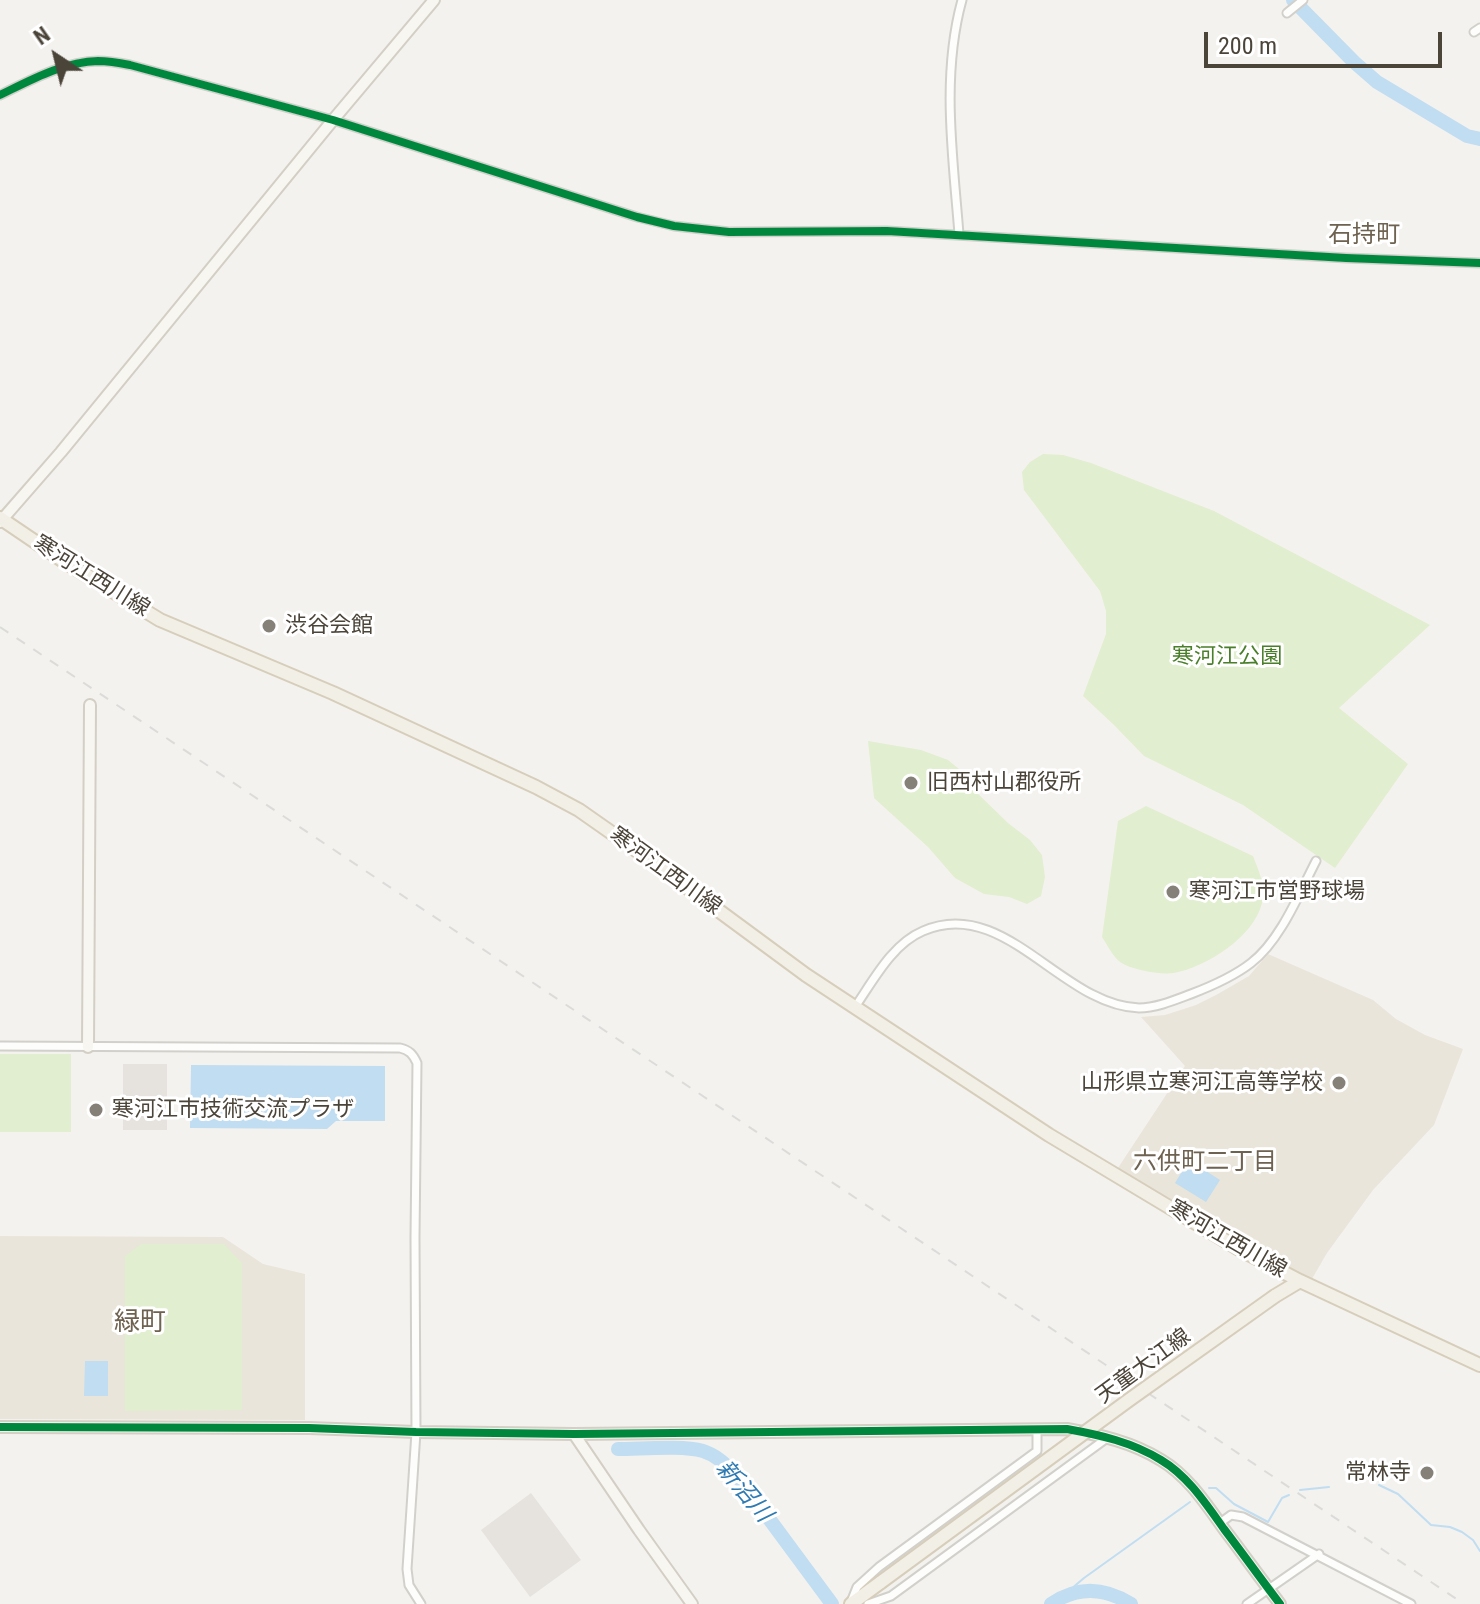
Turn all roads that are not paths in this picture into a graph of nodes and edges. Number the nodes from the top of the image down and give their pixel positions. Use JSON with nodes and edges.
{"nodes":[{"id":1,"x":434,"y":0,"type":"edge"},
{"id":2,"x":962,"y":0,"type":"edge"},
{"id":3,"x":1303,"y":0,"type":"edge"},
{"id":4,"x":1287,"y":13,"type":"dead end"},
{"id":5,"x":0,"y":95,"type":"edge"},
{"id":6,"x":333,"y":120,"type":"junction"},
{"id":7,"x":959,"y":234,"type":"junction"},
{"id":8,"x":1480,"y":263,"type":"edge"},
{"id":9,"x":1,"y":520,"type":"edge"},
{"id":10,"x":90,"y":705,"type":"dead end"},
{"id":11,"x":1316,"y":861,"type":"dead end"},
{"id":12,"x":855,"y":1007,"type":"junction"},
{"id":13,"x":0,"y":1046,"type":"edge"},
{"id":14,"x":88,"y":1047,"type":"junction"},
{"id":15,"x":1300,"y":1281,"type":"junction"},
{"id":16,"x":1480,"y":1365,"type":"edge"},
{"id":17,"x":0,"y":1427,"type":"edge"},
{"id":18,"x":1037,"y":1429,"type":"junction"},
{"id":19,"x":416,"y":1432,"type":"junction"},
{"id":20,"x":574,"y":1434,"type":"junction"},
{"id":21,"x":1109,"y":1437,"type":"junction"},
{"id":22,"x":1220,"y":1523,"type":"junction"},
{"id":23,"x":1319,"y":1554,"type":"junction"},
{"id":24,"x":1268,"y":1588,"type":"junction"},
{"id":25,"x":421,"y":1604,"type":"edge"},
{"id":26,"x":692,"y":1604,"type":"edge"},
{"id":27,"x":851,"y":1604,"type":"edge"},
{"id":28,"x":868,"y":1604,"type":"edge"},
{"id":29,"x":1247,"y":1604,"type":"edge"},
{"id":30,"x":1280,"y":1604,"type":"edge"},
{"id":31,"x":1411,"y":1604,"type":"edge"}],
"edges":[{"from":1,"to":6,"type":"street"},
{"from":2,"to":7,"type":"street"},
{"from":3,"to":4,"type":"street"},
{"from":5,"to":6,"type":"street"},
{"from":6,"to":7,"type":"street"},
{"from":6,"to":9,"type":"street"},
{"from":7,"to":8,"type":"street"},
{"from":9,"to":12,"type":"main road","name":"寒河江西川線"},
{"from":10,"to":14,"type":"street"},
{"from":11,"to":12,"type":"street"},
{"from":12,"to":15,"type":"main road","name":"寒河江西川線"},
{"from":13,"to":14,"type":"street"},
{"from":14,"to":19,"type":"street"},
{"from":15,"to":16,"type":"main road"},
{"from":15,"to":27,"type":"main road","name":"天童大江線","bridge":true},
{"from":17,"to":19,"type":"street"},
{"from":18,"to":20,"type":"street"},
{"from":18,"to":21,"type":"street"},
{"from":18,"to":27,"type":"street"},
{"from":19,"to":20,"type":"street"},
{"from":19,"to":25,"type":"street"},
{"from":20,"to":26,"type":"street"},
{"from":21,"to":22,"type":"street"},
{"from":21,"to":28,"type":"street"},
{"from":22,"to":23,"type":"street"},
{"from":22,"to":24,"type":"street"},
{"from":23,"to":24,"type":"street"},
{"from":23,"to":31,"type":"street"},
{"from":24,"to":29,"type":"street"},
{"from":24,"to":30,"type":"street"}]}
